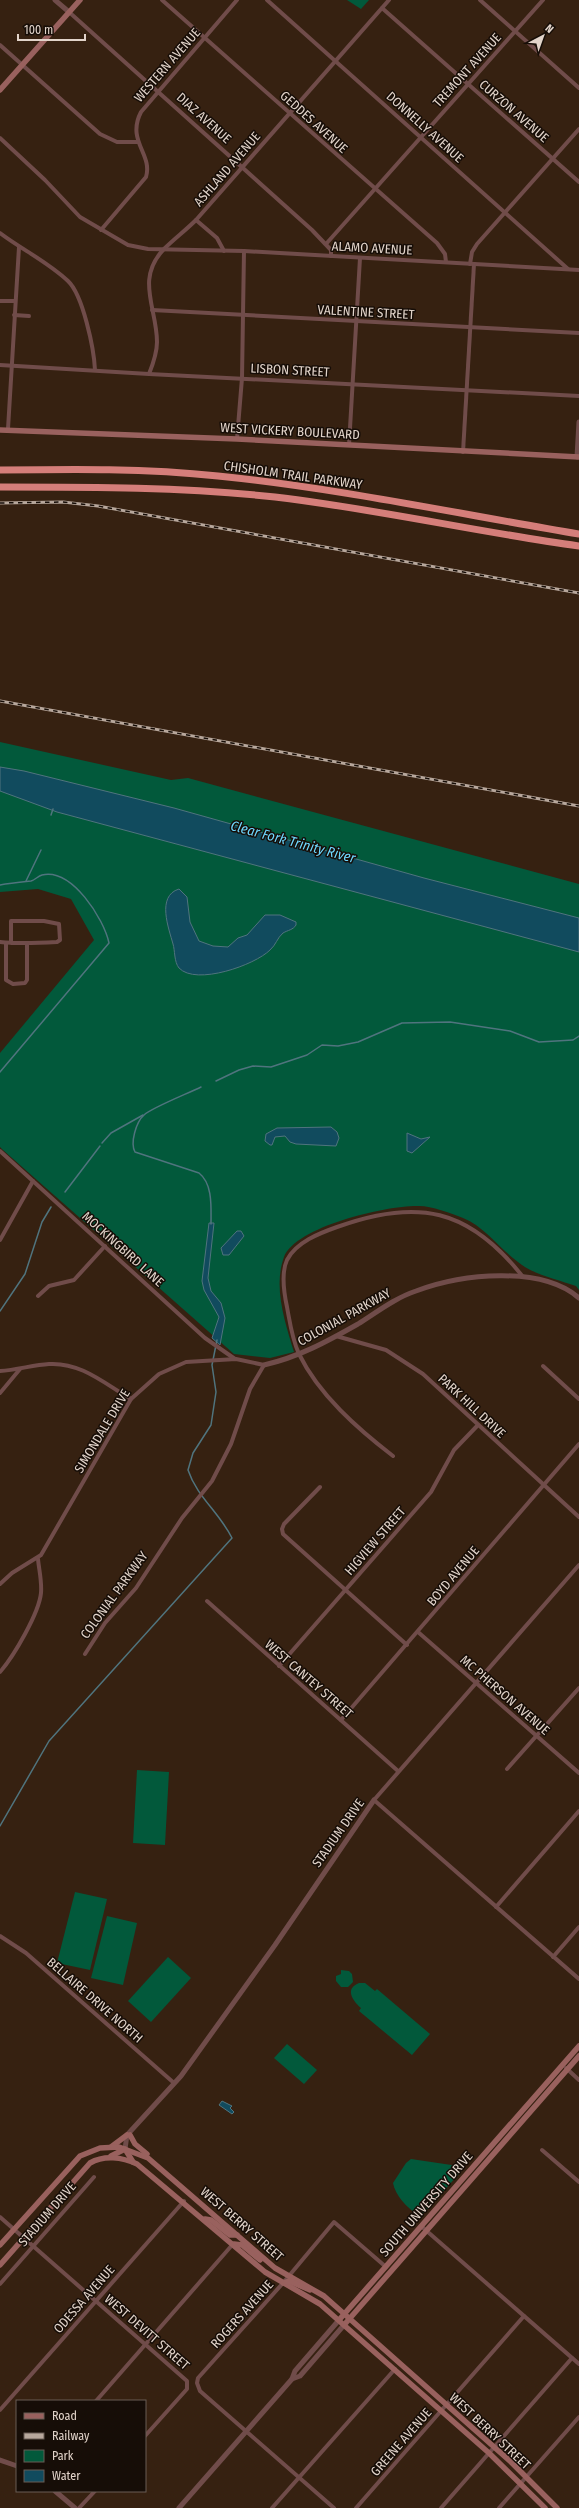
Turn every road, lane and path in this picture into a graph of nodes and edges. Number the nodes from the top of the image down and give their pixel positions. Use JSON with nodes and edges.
{"nodes":[{"id":1,"x":55,"y":0,"type":"edge"},
{"id":2,"x":80,"y":0,"type":"edge"},
{"id":3,"x":162,"y":0,"type":"edge"},
{"id":4,"x":237,"y":0,"type":"edge"},
{"id":5,"x":267,"y":0,"type":"edge"},
{"id":6,"x":389,"y":0,"type":"edge"},
{"id":7,"x":480,"y":0,"type":"edge"},
{"id":8,"x":543,"y":0,"type":"edge"},
{"id":9,"x":382,"y":8,"type":"junction"},
{"id":10,"x":69,"y":12,"type":"junction"},
{"id":11,"x":515,"y":31,"type":"junction"},
{"id":12,"x":204,"y":38,"type":"junction"},
{"id":13,"x":0,"y":45,"type":"edge"},
{"id":14,"x":336,"y":60,"type":"junction"},
{"id":15,"x":23,"y":66,"type":"junction"},
{"id":16,"x":468,"y":84,"type":"junction"},
{"id":17,"x":579,"y":88,"type":"edge"},
{"id":18,"x":0,"y":90,"type":"edge"},
{"id":19,"x":157,"y":91,"type":"junction"},
{"id":20,"x":289,"y":113,"type":"junction"},
{"id":21,"x":579,"y":129,"type":"edge"},
{"id":22,"x":421,"y":137,"type":"junction"},
{"id":23,"x":0,"y":138,"type":"edge"},
{"id":24,"x":138,"y":142,"type":"junction"},
{"id":25,"x":553,"y":159,"type":"junction"},
{"id":26,"x":241,"y":167,"type":"junction"},
{"id":27,"x":579,"y":182,"type":"edge"},
{"id":28,"x":374,"y":189,"type":"junction"},
{"id":29,"x":506,"y":212,"type":"junction"},
{"id":30,"x":196,"y":220,"type":"junction"},
{"id":31,"x":101,"y":230,"type":"junction"},
{"id":32,"x":0,"y":233,"type":"edge"},
{"id":33,"x":326,"y":244,"type":"junction"},
{"id":34,"x":19,"y":247,"type":"junction"},
{"id":35,"x":164,"y":249,"type":"junction"},
{"id":36,"x":224,"y":251,"type":"junction"},
{"id":37,"x":244,"y":251,"type":"junction"},
{"id":38,"x":331,"y":256,"type":"junction"},
{"id":39,"x":360,"y":258,"type":"junction"},
{"id":40,"x":446,"y":262,"type":"junction"},
{"id":41,"x":472,"y":264,"type":"junction"},
{"id":42,"x":569,"y":269,"type":"junction"},
{"id":43,"x":579,"y":270,"type":"edge"},
{"id":44,"x":0,"y":301,"type":"edge"},
{"id":45,"x":15,"y":301,"type":"junction"},
{"id":46,"x":152,"y":310,"type":"junction"},
{"id":47,"x":14,"y":315,"type":"junction"},
{"id":48,"x":243,"y":315,"type":"junction"},
{"id":49,"x":29,"y":316,"type":"dead end"},
{"id":50,"x":356,"y":321,"type":"junction"},
{"id":51,"x":471,"y":328,"type":"junction"},
{"id":52,"x":579,"y":333,"type":"edge"},
{"id":53,"x":0,"y":364,"type":"edge"},
{"id":54,"x":11,"y":365,"type":"junction"},
{"id":55,"x":94,"y":370,"type":"junction"},
{"id":56,"x":149,"y":374,"type":"junction"},
{"id":57,"x":242,"y":378,"type":"junction"},
{"id":58,"x":353,"y":383,"type":"junction"},
{"id":59,"x":467,"y":389,"type":"junction"},
{"id":60,"x":579,"y":396,"type":"edge"},
{"id":61,"x":579,"y":422,"type":"edge"},
{"id":62,"x":8,"y":429,"type":"junction"},
{"id":63,"x":0,"y":430,"type":"edge"},
{"id":64,"x":237,"y":439,"type":"junction"},
{"id":65,"x":349,"y":445,"type":"junction"},
{"id":66,"x":463,"y":452,"type":"junction"},
{"id":67,"x":578,"y":457,"type":"edge"},
{"id":68,"x":0,"y":470,"type":"edge"},
{"id":69,"x":0,"y":487,"type":"edge"},
{"id":70,"x":579,"y":534,"type":"edge"},
{"id":71,"x":579,"y":546,"type":"edge"},
{"id":72,"x":0,"y":942,"type":"edge"},
{"id":73,"x":6,"y":943,"type":"junction"},
{"id":74,"x":11,"y":943,"type":"junction"},
{"id":75,"x":27,"y":944,"type":"junction"},
{"id":76,"x":0,"y":1151,"type":"edge"},
{"id":77,"x":33,"y":1181,"type":"junction"},
{"id":78,"x":1,"y":1238,"type":"edge"},
{"id":79,"x":105,"y":1246,"type":"junction"},
{"id":80,"x":523,"y":1277,"type":"junction"},
{"id":81,"x":38,"y":1296,"type":"dead end"},
{"id":82,"x":579,"y":1298,"type":"edge"},
{"id":83,"x":336,"y":1336,"type":"junction"},
{"id":84,"x":300,"y":1355,"type":"junction"},
{"id":85,"x":236,"y":1359,"type":"junction"},
{"id":86,"x":264,"y":1365,"type":"junction"},
{"id":87,"x":543,"y":1366,"type":"dead end"},
{"id":88,"x":20,"y":1368,"type":"junction"},
{"id":89,"x":0,"y":1371,"type":"edge"},
{"id":90,"x":0,"y":1393,"type":"edge"},
{"id":91,"x":131,"y":1399,"type":"junction"},
{"id":92,"x":579,"y":1399,"type":"edge"},
{"id":93,"x":478,"y":1425,"type":"junction"},
{"id":94,"x":579,"y":1444,"type":"edge"},
{"id":95,"x":393,"y":1456,"type":"dead end"},
{"id":96,"x":544,"y":1485,"type":"junction"},
{"id":97,"x":320,"y":1487,"type":"dead end"},
{"id":98,"x":579,"y":1517,"type":"edge"},
{"id":99,"x":38,"y":1559,"type":"junction"},
{"id":100,"x":579,"y":1565,"type":"edge"},
{"id":101,"x":0,"y":1584,"type":"edge"},
{"id":102,"x":346,"y":1590,"type":"junction"},
{"id":103,"x":207,"y":1601,"type":"dead end"},
{"id":104,"x":418,"y":1632,"type":"junction"},
{"id":105,"x":407,"y":1645,"type":"junction"},
{"id":106,"x":85,"y":1654,"type":"dead end"},
{"id":107,"x":279,"y":1666,"type":"junction"},
{"id":108,"x":0,"y":1672,"type":"edge"},
{"id":109,"x":476,"y":1683,"type":"junction"},
{"id":110,"x":579,"y":1688,"type":"edge"},
{"id":111,"x":341,"y":1720,"type":"junction"},
{"id":112,"x":537,"y":1736,"type":"junction"},
{"id":113,"x":507,"y":1769,"type":"dead end"},
{"id":114,"x":398,"y":1771,"type":"junction"},
{"id":115,"x":579,"y":1773,"type":"edge"},
{"id":116,"x":374,"y":1800,"type":"junction"},
{"id":117,"x":579,"y":1811,"type":"edge"},
{"id":118,"x":496,"y":1907,"type":"junction"},
{"id":119,"x":579,"y":1927,"type":"edge"},
{"id":120,"x":0,"y":1936,"type":"edge"},
{"id":121,"x":553,"y":1956,"type":"junction"},
{"id":122,"x":579,"y":1979,"type":"edge"},
{"id":123,"x":579,"y":2046,"type":"edge"},
{"id":124,"x":579,"y":2056,"type":"edge"},
{"id":125,"x":562,"y":2065,"type":"junction"},
{"id":126,"x":568,"y":2070,"type":"junction"},
{"id":127,"x":579,"y":2080,"type":"edge"},
{"id":128,"x":174,"y":2083,"type":"junction"},
{"id":129,"x":129,"y":2135,"type":"junction"},
{"id":130,"x":111,"y":2147,"type":"junction"},
{"id":131,"x":125,"y":2149,"type":"junction"},
{"id":132,"x":542,"y":2150,"type":"dead end"},
{"id":133,"x":105,"y":2158,"type":"junction"},
{"id":134,"x":133,"y":2162,"type":"junction"},
{"id":135,"x":163,"y":2170,"type":"junction"},
{"id":136,"x":94,"y":2177,"type":"dead end"},
{"id":137,"x":579,"y":2182,"type":"edge"},
{"id":138,"x":184,"y":2201,"type":"junction"},
{"id":139,"x":0,"y":2217,"type":"edge"},
{"id":140,"x":204,"y":2219,"type":"junction"},
{"id":141,"x":421,"y":2226,"type":"junction"},
{"id":142,"x":14,"y":2229,"type":"junction"},
{"id":143,"x":426,"y":2231,"type":"junction"},
{"id":144,"x":237,"y":2235,"type":"junction"},
{"id":145,"x":25,"y":2238,"type":"junction"},
{"id":146,"x":233,"y":2244,"type":"junction"},
{"id":147,"x":0,"y":2245,"type":"edge"},
{"id":148,"x":34,"y":2246,"type":"junction"},
{"id":149,"x":270,"y":2264,"type":"junction"},
{"id":150,"x":0,"y":2265,"type":"edge"},
{"id":151,"x":386,"y":2267,"type":"junction"},
{"id":152,"x":288,"y":2276,"type":"junction"},
{"id":153,"x":283,"y":2283,"type":"junction"},
{"id":154,"x":0,"y":2284,"type":"edge"},
{"id":155,"x":317,"y":2291,"type":"junction"},
{"id":156,"x":96,"y":2301,"type":"junction"},
{"id":157,"x":344,"y":2314,"type":"junction"},
{"id":158,"x":524,"y":2316,"type":"junction"},
{"id":159,"x":349,"y":2319,"type":"junction"},
{"id":160,"x":339,"y":2320,"type":"junction"},
{"id":161,"x":344,"y":2325,"type":"junction"},
{"id":162,"x":145,"y":2344,"type":"junction"},
{"id":163,"x":572,"y":2358,"type":"junction"},
{"id":164,"x":579,"y":2364,"type":"edge"},
{"id":165,"x":395,"y":2369,"type":"junction"},
{"id":166,"x":292,"y":2379,"type":"junction"},
{"id":167,"x":418,"y":2380,"type":"junction"},
{"id":168,"x":197,"y":2383,"type":"joint"},
{"id":169,"x":97,"y":2400,"type":"edge"},
{"id":170,"x":446,"y":2405,"type":"junction"},
{"id":171,"x":0,"y":2410,"type":"edge"},
{"id":172,"x":442,"y":2411,"type":"junction"},
{"id":173,"x":579,"y":2417,"type":"edge"},
{"id":174,"x":247,"y":2432,"type":"junction"},
{"id":175,"x":146,"y":2435,"type":"edge"},
{"id":176,"x":494,"y":2447,"type":"junction"},
{"id":177,"x":489,"y":2453,"type":"junction"},
{"id":178,"x":0,"y":2460,"type":"edge"},
{"id":179,"x":16,"y":2466,"type":"edge"},
{"id":180,"x":299,"y":2477,"type":"junction"},
{"id":181,"x":525,"y":2478,"type":"junction"},
{"id":182,"x":520,"y":2484,"type":"junction"},
{"id":183,"x":56,"y":2492,"type":"edge"},
{"id":184,"x":94,"y":2492,"type":"edge"},
{"id":185,"x":75,"y":2508,"type":"edge"},
{"id":186,"x":80,"y":2508,"type":"edge"},
{"id":187,"x":179,"y":2508,"type":"edge"},
{"id":188,"x":272,"y":2508,"type":"edge"},
{"id":189,"x":334,"y":2508,"type":"edge"},
{"id":190,"x":356,"y":2508,"type":"edge"},
{"id":191,"x":441,"y":2508,"type":"edge"},
{"id":192,"x":499,"y":2508,"type":"edge"},
{"id":193,"x":546,"y":2508,"type":"edge"},
{"id":194,"x":557,"y":2508,"type":"edge"}],
"edges":[{"from":1,"to":10,"type":"street","name":"DIAZ AVENUE"},
{"from":2,"to":10,"type":"main road"},
{"from":3,"to":12,"type":"street","name":"GEDDES AVENUE"},
{"from":4,"to":12,"type":"street","name":"WESTERN AVENUE"},
{"from":5,"to":14,"type":"street","name":"DONNELLY AVENUE"},
{"from":6,"to":9,"type":"street","name":"ASHLAND AVENUE"},
{"from":7,"to":11,"type":"street"},
{"from":8,"to":11,"type":"street","name":"TREMONT AVENUE"},
{"from":9,"to":14,"type":"street","name":"ASHLAND AVENUE"},
{"from":9,"to":16,"type":"street","name":"CURZON AVENUE"},
{"from":10,"to":15,"type":"main road"},
{"from":10,"to":19,"type":"street","name":"DIAZ AVENUE"},
{"from":11,"to":16,"type":"street","name":"TREMONT AVENUE"},
{"from":11,"to":17,"type":"street"},
{"from":12,"to":19,"type":"street","name":"WESTERN AVENUE"},
{"from":12,"to":20,"type":"street","name":"GEDDES AVENUE"},
{"from":13,"to":15,"type":"street"},
{"from":14,"to":20,"type":"street","name":"ASHLAND AVENUE"},
{"from":14,"to":22,"type":"street","name":"DONNELLY AVENUE"},
{"from":15,"to":18,"type":"main road"},
{"from":15,"to":24,"type":"street"},
{"from":16,"to":22,"type":"street","name":"TREMONT AVENUE"},
{"from":16,"to":25,"type":"street","name":"CURZON AVENUE"},
{"from":19,"to":24,"type":"street","name":"WESTERN AVENUE"},
{"from":19,"to":26,"type":"street","name":"DIAZ AVENUE"},
{"from":20,"to":26,"type":"street","name":"ASHLAND AVENUE"},
{"from":20,"to":28,"type":"street","name":"GEDDES AVENUE"},
{"from":21,"to":25,"type":"street"},
{"from":22,"to":28,"type":"street","name":"TREMONT AVENUE"},
{"from":22,"to":29,"type":"street","name":"DONNELLY AVENUE"},
{"from":23,"to":31,"type":"street","name":"ALAMO AVENUE"},
{"from":24,"to":31,"type":"street","name":"WESTERN AVENUE"},
{"from":25,"to":27,"type":"street","name":"CURZON AVENUE"},
{"from":25,"to":29,"type":"street"},
{"from":26,"to":30,"type":"street","name":"ASHLAND AVENUE"},
{"from":26,"to":33,"type":"street","name":"DIAZ AVENUE"},
{"from":28,"to":33,"type":"street","name":"TREMONT AVENUE"},
{"from":28,"to":40,"type":"street","name":"GEDDES AVENUE"},
{"from":29,"to":41,"type":"street"},
{"from":29,"to":42,"type":"street","name":"DONNELLY AVENUE"},
{"from":30,"to":35,"type":"street","name":"ASHLAND AVENUE"},
{"from":30,"to":36,"type":"street"},
{"from":31,"to":35,"type":"street","name":"ALAMO AVENUE"},
{"from":32,"to":34,"type":"street"},
{"from":33,"to":38,"type":"street","name":"DIAZ AVENUE"},
{"from":34,"to":45,"type":"street"},
{"from":34,"to":55,"type":"street"},
{"from":35,"to":36,"type":"street","name":"ALAMO AVENUE"},
{"from":35,"to":46,"type":"street","name":"ASHLAND AVENUE"},
{"from":36,"to":37,"type":"street","name":"ALAMO AVENUE"},
{"from":37,"to":38,"type":"street","name":"ALAMO AVENUE"},
{"from":37,"to":48,"type":"street"},
{"from":38,"to":39,"type":"street","name":"ALAMO AVENUE"},
{"from":39,"to":40,"type":"street","name":"ALAMO AVENUE"},
{"from":39,"to":50,"type":"street"},
{"from":40,"to":41,"type":"street","name":"ALAMO AVENUE"},
{"from":41,"to":42,"type":"street","name":"ALAMO AVENUE"},
{"from":41,"to":51,"type":"street"},
{"from":42,"to":43,"type":"street","name":"ALAMO AVENUE"},
{"from":44,"to":45,"type":"street"},
{"from":45,"to":47,"type":"street"},
{"from":46,"to":48,"type":"street","name":"VALENTINE STREET"},
{"from":46,"to":56,"type":"street","name":"ASHLAND AVENUE"},
{"from":47,"to":49,"type":"street"},
{"from":47,"to":54,"type":"street"},
{"from":48,"to":50,"type":"street","name":"VALENTINE STREET"},
{"from":48,"to":57,"type":"street"},
{"from":50,"to":51,"type":"street","name":"VALENTINE STREET"},
{"from":50,"to":58,"type":"street"},
{"from":51,"to":52,"type":"street","name":"VALENTINE STREET"},
{"from":51,"to":59,"type":"street"},
{"from":53,"to":54,"type":"street","name":"LISBON STREET"},
{"from":54,"to":55,"type":"street","name":"LISBON STREET"},
{"from":54,"to":62,"type":"street"},
{"from":55,"to":56,"type":"street","name":"LISBON STREET"},
{"from":56,"to":57,"type":"street","name":"LISBON STREET"},
{"from":57,"to":58,"type":"street","name":"LISBON STREET"},
{"from":57,"to":64,"type":"street"},
{"from":58,"to":59,"type":"street","name":"LISBON STREET"},
{"from":58,"to":65,"type":"street"},
{"from":59,"to":60,"type":"street","name":"LISBON STREET"},
{"from":59,"to":66,"type":"street"},
{"from":61,"to":67,"type":"street"},
{"from":62,"to":63,"type":"main road","name":"WEST VICKERY BOULEVARD"},
{"from":62,"to":64,"type":"main road","name":"WEST VICKERY BOULEVARD"},
{"from":64,"to":65,"type":"main road","name":"WEST VICKERY BOULEVARD"},
{"from":65,"to":66,"type":"main road","name":"WEST VICKERY BOULEVARD"},
{"from":66,"to":67,"type":"main road","name":"WEST VICKERY BOULEVARD"},
{"from":68,"to":70,"type":"highway","name":"CHISHOLM TRAIL PARKWAY"},
{"from":69,"to":71,"type":"highway","name":"CHISHOLM TRAIL PARKWAY"},
{"from":72,"to":73,"type":"street"},
{"from":73,"to":74,"type":"street"},
{"from":73,"to":75,"type":"street"},
{"from":74,"to":75,"type":"street"},
{"from":74,"to":75,"type":"street"},
{"from":76,"to":77,"type":"street","name":"MOCKINGBIRD LANE"},
{"from":77,"to":78,"type":"street"},
{"from":77,"to":79,"type":"street","name":"MOCKINGBIRD LANE"},
{"from":79,"to":81,"type":"street"},
{"from":79,"to":85,"type":"street","name":"MOCKINGBIRD LANE"},
{"from":80,"to":82,"type":"street","name":"COLONIAL PARKWAY"},
{"from":80,"to":83,"type":"street","name":"COLONIAL PARKWAY"},
{"from":80,"to":84,"type":"street"},
{"from":83,"to":84,"type":"street","name":"COLONIAL PARKWAY"},
{"from":83,"to":93,"type":"street","name":"PARK HILL DRIVE"},
{"from":84,"to":86,"type":"street","name":"COLONIAL PARKWAY"},
{"from":84,"to":95,"type":"street"},
{"from":85,"to":86,"type":"street","name":"SIMONDALE DRIVE"},
{"from":85,"to":91,"type":"street","name":"SIMONDALE DRIVE"},
{"from":86,"to":106,"type":"street","name":"COLONIAL PARKWAY"},
{"from":87,"to":92,"type":"street"},
{"from":88,"to":89,"type":"street"},
{"from":88,"to":90,"type":"street"},
{"from":88,"to":91,"type":"street"},
{"from":91,"to":99,"type":"street","name":"SIMONDALE DRIVE"},
{"from":93,"to":96,"type":"street","name":"PARK HILL DRIVE"},
{"from":93,"to":102,"type":"street","name":"HIGVIEW STREET"},
{"from":94,"to":96,"type":"street","name":"BOYD AVENUE"},
{"from":96,"to":98,"type":"street","name":"PARK HILL DRIVE"},
{"from":96,"to":104,"type":"street","name":"BOYD AVENUE"},
{"from":97,"to":102,"type":"street"},
{"from":99,"to":101,"type":"street"},
{"from":99,"to":108,"type":"street"},
{"from":100,"to":109,"type":"street","name":"STADIUM DRIVE"},
{"from":102,"to":105,"type":"street"},
{"from":102,"to":107,"type":"street","name":"HIGVIEW STREET"},
{"from":103,"to":107,"type":"street","name":"WEST CANTEY STREET"},
{"from":104,"to":105,"type":"street","name":"BOYD AVENUE"},
{"from":104,"to":109,"type":"street","name":"MC PHERSON AVENUE"},
{"from":105,"to":111,"type":"street","name":"BOYD AVENUE"},
{"from":107,"to":111,"type":"street","name":"WEST CANTEY STREET"},
{"from":109,"to":112,"type":"street","name":"MC PHERSON AVENUE"},
{"from":109,"to":114,"type":"street","name":"STADIUM DRIVE"},
{"from":110,"to":112,"type":"street"},
{"from":111,"to":114,"type":"street","name":"WEST CANTEY STREET"},
{"from":112,"to":113,"type":"street"},
{"from":112,"to":115,"type":"street","name":"MC PHERSON AVENUE"},
{"from":114,"to":116,"type":"street","name":"STADIUM DRIVE"},
{"from":116,"to":118,"type":"street"},
{"from":116,"to":128,"type":"street","name":"STADIUM DRIVE"},
{"from":117,"to":118,"type":"street"},
{"from":118,"to":121,"type":"street"},
{"from":119,"to":121,"type":"street"},
{"from":120,"to":128,"type":"street","name":"BELLAIRE DRIVE NORTH"},
{"from":121,"to":122,"type":"street"},
{"from":123,"to":125,"type":"main road","name":"SOUTH UNIVERSITY DRIVE"},
{"from":124,"to":126,"type":"main road","name":"SOUTH UNIVERSITY DRIVE"},
{"from":125,"to":126,"type":"street"},
{"from":125,"to":141,"type":"main road","name":"SOUTH UNIVERSITY DRIVE"},
{"from":126,"to":127,"type":"street"},
{"from":126,"to":143,"type":"main road","name":"SOUTH UNIVERSITY DRIVE"},
{"from":128,"to":129,"type":"street","name":"STADIUM DRIVE"},
{"from":129,"to":130,"type":"main road"},
{"from":129,"to":131,"type":"street"},
{"from":129,"to":135,"type":"main road"},
{"from":130,"to":131,"type":"main road","name":"WEST BERRY STREET"},
{"from":130,"to":142,"type":"main road","name":"WEST BERRY STREET"},
{"from":131,"to":133,"type":"main road"},
{"from":131,"to":134,"type":"main road"},
{"from":131,"to":135,"type":"main road","name":"WEST BERRY STREET"},
{"from":132,"to":137,"type":"street"},
{"from":133,"to":134,"type":"main road","name":"WEST BERRY STREET"},
{"from":133,"to":145,"type":"main road"},
{"from":134,"to":138,"type":"main road","name":"WEST BERRY STREET"},
{"from":135,"to":144,"type":"main road","name":"WEST BERRY STREET"},
{"from":136,"to":148,"type":"street","name":"STADIUM DRIVE"},
{"from":138,"to":140,"type":"main road","name":"WEST BERRY STREET"},
{"from":138,"to":156,"type":"street","name":"ODESSA AVENUE"},
{"from":139,"to":142,"type":"street","name":"WEST DEVITT STREET"},
{"from":140,"to":144,"type":"main road"},
{"from":140,"to":146,"type":"main road","name":"WEST BERRY STREET"},
{"from":141,"to":143,"type":"street"},
{"from":141,"to":151,"type":"main road","name":"SOUTH UNIVERSITY DRIVE"},
{"from":142,"to":145,"type":"street","name":"WEST DEVITT STREET"},
{"from":142,"to":147,"type":"main road","name":"WEST BERRY STREET"},
{"from":143,"to":158,"type":"street"},
{"from":143,"to":159,"type":"main road","name":"SOUTH UNIVERSITY DRIVE"},
{"from":144,"to":149,"type":"main road","name":"WEST BERRY STREET"},
{"from":145,"to":148,"type":"street","name":"WEST DEVITT STREET"},
{"from":145,"to":150,"type":"main road"},
{"from":146,"to":149,"type":"main road"},
{"from":146,"to":153,"type":"main road","name":"WEST BERRY STREET"},
{"from":146,"to":162,"type":"street"},
{"from":148,"to":154,"type":"street","name":"STADIUM DRIVE"},
{"from":148,"to":156,"type":"street","name":"WEST DEVITT STREET"},
{"from":149,"to":152,"type":"main road","name":"WEST BERRY STREET"},
{"from":151,"to":152,"type":"street","name":"ROGERS AVENUE"},
{"from":151,"to":157,"type":"main road","name":"SOUTH UNIVERSITY DRIVE"},
{"from":152,"to":153,"type":"street","name":"ROGERS AVENUE"},
{"from":152,"to":155,"type":"main road","name":"WEST BERRY STREET"},
{"from":153,"to":155,"type":"main road"},
{"from":153,"to":160,"type":"main road","name":"WEST BERRY STREET"},
{"from":153,"to":168,"type":"street","name":"ROGERS AVENUE"},
{"from":155,"to":157,"type":"main road","name":"WEST BERRY STREET"},
{"from":156,"to":162,"type":"street","name":"WEST DEVITT STREET"},
{"from":156,"to":171,"type":"street","name":"ODESSA AVENUE"},
{"from":157,"to":159,"type":"main road","name":"WEST BERRY STREET"},
{"from":157,"to":160,"type":"main road","name":"SOUTH UNIVERSITY DRIVE"},
{"from":158,"to":163,"type":"street"},
{"from":158,"to":170,"type":"street","name":"GREENE AVENUE"},
{"from":159,"to":161,"type":"main road","name":"SOUTH UNIVERSITY DRIVE"},
{"from":159,"to":167,"type":"main road","name":"WEST BERRY STREET"},
{"from":160,"to":161,"type":"main road","name":"WEST BERRY STREET"},
{"from":160,"to":166,"type":"street","name":"SOUTH UNIVERSITY DRIVE"},
{"from":161,"to":165,"type":"main road","name":"WEST BERRY STREET"},
{"from":161,"to":166,"type":"street","name":"SOUTH UNIVERSITY DRIVE"},
{"from":162,"to":169,"type":"street"},
{"from":162,"to":175,"type":"street","name":"WEST DEVITT STREET"},
{"from":163,"to":164,"type":"street"},
{"from":163,"to":176,"type":"street"},
{"from":165,"to":167,"type":"main road"},
{"from":165,"to":172,"type":"main road","name":"WEST BERRY STREET"},
{"from":165,"to":180,"type":"street"},
{"from":166,"to":174,"type":"street","name":"SOUTH UNIVERSITY DRIVE"},
{"from":167,"to":170,"type":"main road","name":"WEST BERRY STREET"},
{"from":168,"to":174,"type":"street","name":"WEST DEVITT STREET"},
{"from":170,"to":172,"type":"street","name":"GREENE AVENUE"},
{"from":170,"to":176,"type":"main road","name":"WEST BERRY STREET"},
{"from":172,"to":177,"type":"main road","name":"WEST BERRY STREET"},
{"from":172,"to":190,"type":"street","name":"GREENE AVENUE"},
{"from":173,"to":181,"type":"street"},
{"from":174,"to":180,"type":"street","name":"WEST DEVITT STREET"},
{"from":174,"to":187,"type":"street","name":"SOUTH UNIVERSITY DRIVE"},
{"from":176,"to":177,"type":"street"},
{"from":176,"to":181,"type":"main road","name":"WEST BERRY STREET"},
{"from":177,"to":182,"type":"main road","name":"WEST BERRY STREET"},
{"from":177,"to":191,"type":"street"},
{"from":178,"to":179,"type":"street"},
{"from":180,"to":188,"type":"street"},
{"from":180,"to":189,"type":"street","name":"WEST DEVITT STREET"},
{"from":181,"to":182,"type":"street"},
{"from":181,"to":194,"type":"main road","name":"WEST BERRY STREET"},
{"from":182,"to":192,"type":"street"},
{"from":182,"to":193,"type":"main road","name":"WEST BERRY STREET"},
{"from":183,"to":185,"type":"street"},
{"from":184,"to":186,"type":"street"}]}
